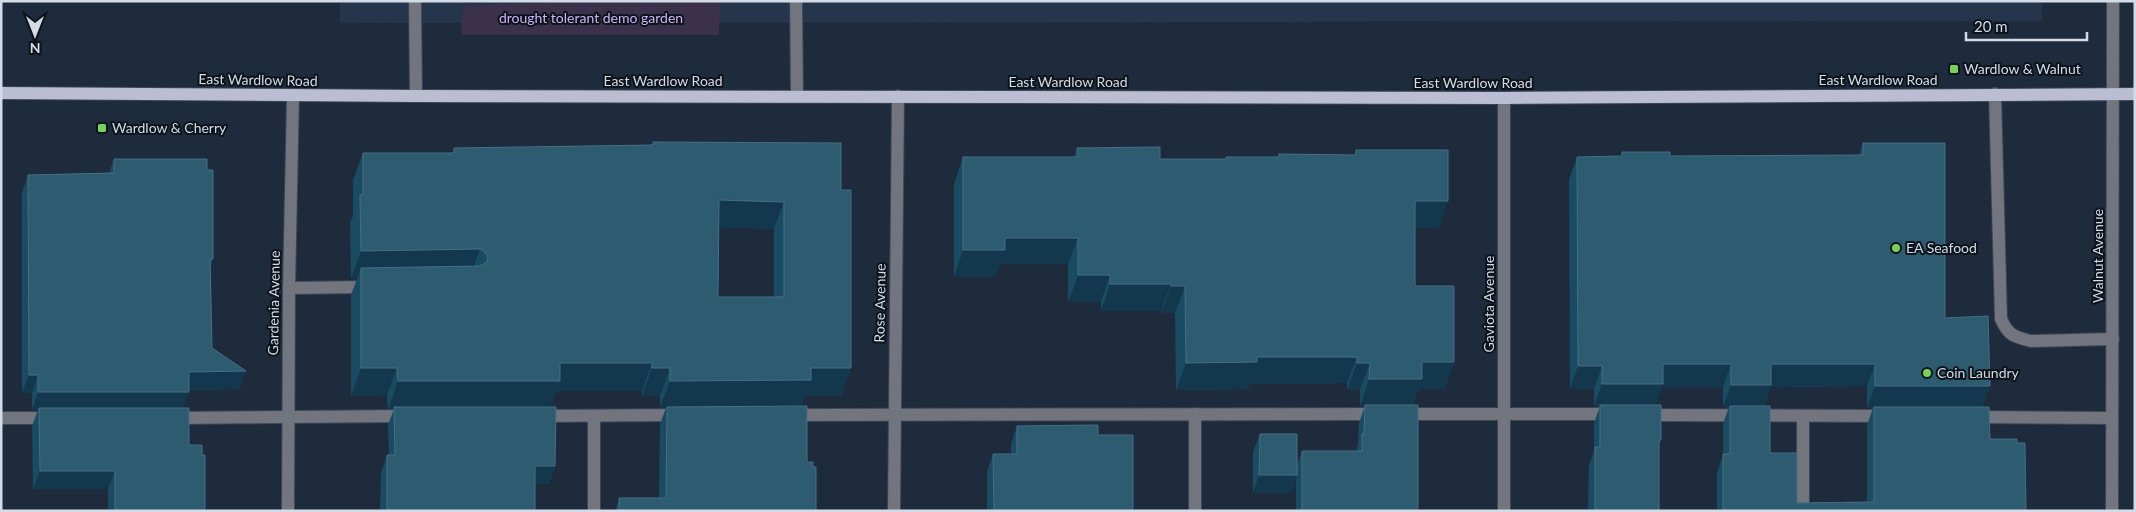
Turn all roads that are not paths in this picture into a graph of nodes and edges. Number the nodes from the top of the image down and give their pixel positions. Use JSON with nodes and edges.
{"nodes":[{"id":1,"x":415,"y":1,"type":"edge"},
{"id":2,"x":796,"y":1,"type":"edge"},
{"id":3,"x":2113,"y":1,"type":"edge"},
{"id":4,"x":1,"y":93,"type":"edge"},
{"id":5,"x":1995,"y":94,"type":"junction"},
{"id":6,"x":2114,"y":94,"type":"junction"},
{"id":7,"x":2135,"y":94,"type":"edge"},
{"id":8,"x":293,"y":96,"type":"junction"},
{"id":9,"x":416,"y":96,"type":"junction"},
{"id":10,"x":797,"y":96,"type":"junction"},
{"id":11,"x":898,"y":96,"type":"junction"},
{"id":12,"x":1504,"y":98,"type":"junction"},
{"id":13,"x":382,"y":287,"type":"edge"},
{"id":14,"x":289,"y":288,"type":"junction"},
{"id":15,"x":2113,"y":339,"type":"junction"},
{"id":16,"x":893,"y":414,"type":"junction"},
{"id":17,"x":1194,"y":414,"type":"junction"},
{"id":18,"x":1505,"y":414,"type":"junction"},
{"id":19,"x":694,"y":415,"type":"edge"},
{"id":20,"x":784,"y":415,"type":"edge"},
{"id":21,"x":416,"y":416,"type":"edge"},
{"id":22,"x":525,"y":416,"type":"edge"},
{"id":23,"x":594,"y":416,"type":"junction"},
{"id":24,"x":1803,"y":416,"type":"junction"},
{"id":25,"x":1903,"y":416,"type":"edge"},
{"id":26,"x":288,"y":417,"type":"junction"},
{"id":27,"x":1962,"y":417,"type":"edge"},
{"id":28,"x":1,"y":418,"type":"edge"},
{"id":29,"x":61,"y":418,"type":"edge"},
{"id":30,"x":160,"y":418,"type":"edge"},
{"id":31,"x":2112,"y":418,"type":"junction"},
{"id":32,"x":288,"y":511,"type":"edge"},
{"id":33,"x":594,"y":511,"type":"edge"},
{"id":34,"x":894,"y":511,"type":"edge"},
{"id":35,"x":1195,"y":511,"type":"edge"},
{"id":36,"x":1504,"y":511,"type":"edge"},
{"id":37,"x":1803,"y":511,"type":"edge"},
{"id":38,"x":2112,"y":511,"type":"edge"}],
"edges":[{"from":1,"to":9,"type":"street"},
{"from":2,"to":10,"type":"street"},
{"from":3,"to":6,"type":"street","name":"Walnut Avenue"},
{"from":4,"to":8,"type":"main road","name":"East Wardlow Road"},
{"from":5,"to":6,"type":"main road","name":"East Wardlow Road"},
{"from":5,"to":12,"type":"main road","name":"East Wardlow Road"},
{"from":5,"to":15,"type":"street"},
{"from":6,"to":7,"type":"main road","name":"East Wardlow Road"},
{"from":6,"to":15,"type":"street","name":"Walnut Avenue"},
{"from":8,"to":9,"type":"main road","name":"East Wardlow Road"},
{"from":8,"to":14,"type":"street","name":"Gardenia Avenue"},
{"from":9,"to":10,"type":"main road","name":"East Wardlow Road"},
{"from":10,"to":11,"type":"main road","name":"East Wardlow Road"},
{"from":11,"to":12,"type":"main road","name":"East Wardlow Road"},
{"from":11,"to":16,"type":"street","name":"Rose Avenue"},
{"from":12,"to":18,"type":"street","name":"Gaviota Avenue"},
{"from":13,"to":14,"type":"street"},
{"from":14,"to":26,"type":"street","name":"Gardenia Avenue"},
{"from":15,"to":31,"type":"street","name":"Walnut Avenue"},
{"from":16,"to":17,"type":"street"},
{"from":16,"to":20,"type":"street"},
{"from":16,"to":34,"type":"street","name":"Rose Avenue"},
{"from":17,"to":18,"type":"street"},
{"from":17,"to":35,"type":"street"},
{"from":18,"to":24,"type":"street"},
{"from":18,"to":36,"type":"street","name":"Gaviota Avenue"},
{"from":19,"to":23,"type":"street"},
{"from":21,"to":26,"type":"street"},
{"from":22,"to":23,"type":"street"},
{"from":23,"to":33,"type":"street"},
{"from":24,"to":25,"type":"street"},
{"from":24,"to":37,"type":"street"},
{"from":26,"to":30,"type":"street"},
{"from":26,"to":32,"type":"street","name":"Gardenia Avenue"},
{"from":27,"to":31,"type":"street"},
{"from":28,"to":29,"type":"street"},
{"from":31,"to":38,"type":"street","name":"Walnut Avenue"}]}
